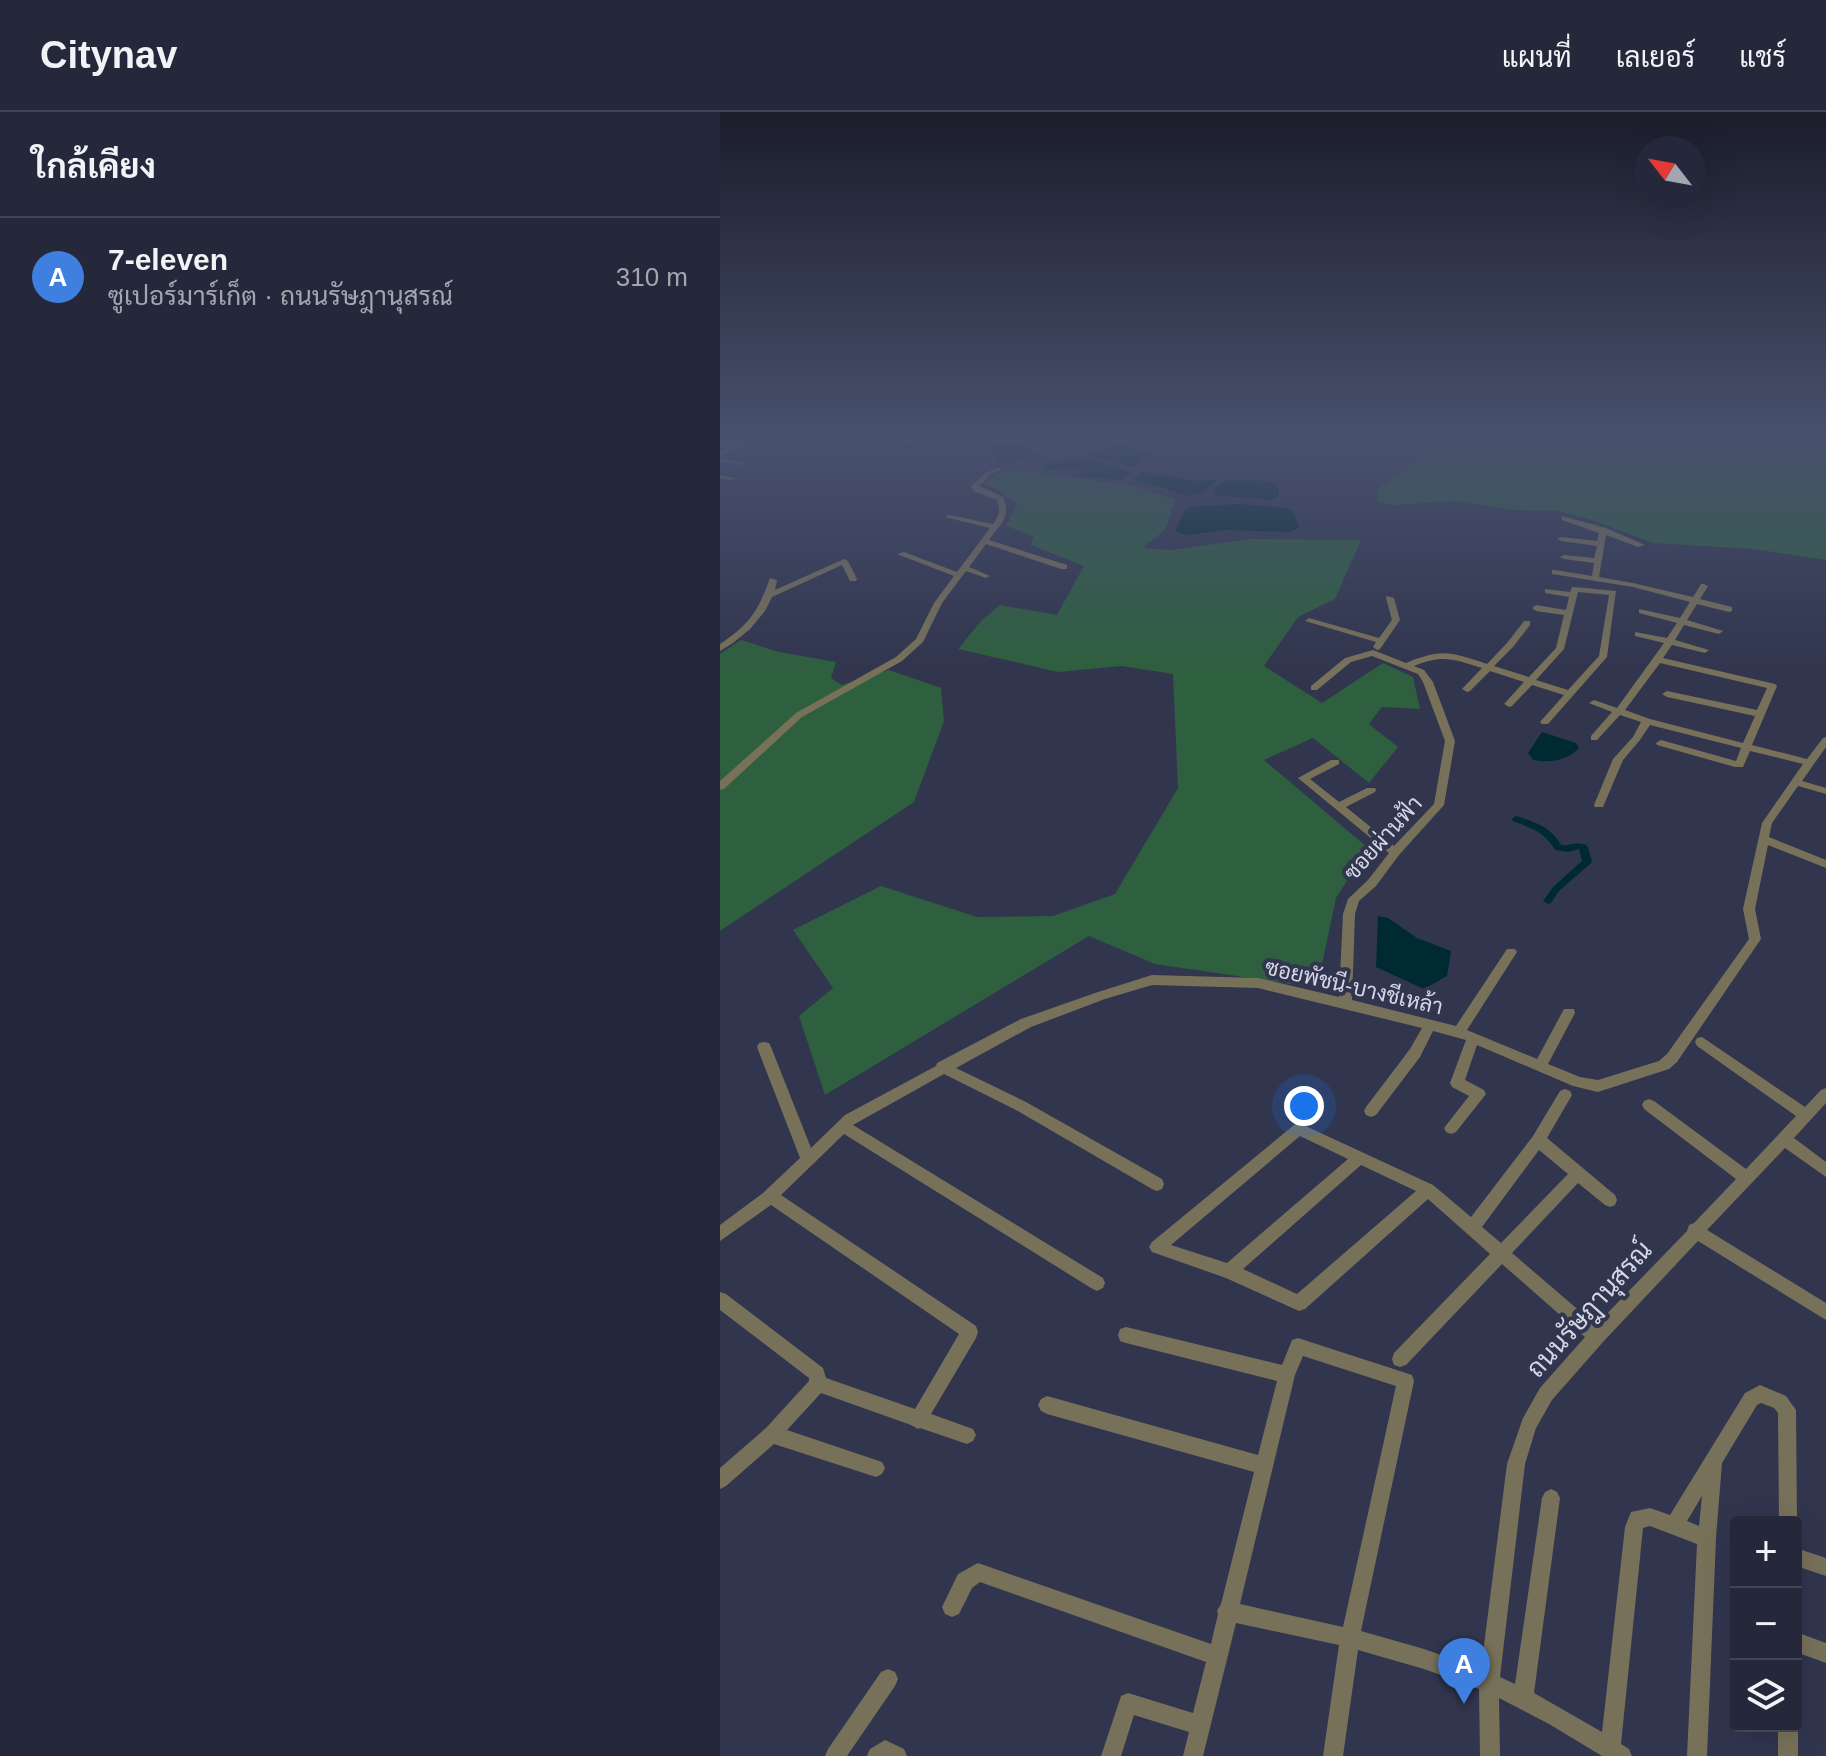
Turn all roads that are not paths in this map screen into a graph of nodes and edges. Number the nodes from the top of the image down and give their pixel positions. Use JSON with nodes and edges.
{"nodes":[{"id":1,"x":1001,"y":515,"type":"edge"},
{"id":2,"x":949,"y":517,"type":"dead end"},
{"id":3,"x":1565,"y":518,"type":"dead end"},
{"id":4,"x":994,"y":527,"type":"junction"},
{"id":5,"x":1603,"y":530,"type":"junction"},
{"id":6,"x":1561,"y":539,"type":"dead end"},
{"id":7,"x":984,"y":541,"type":"junction"},
{"id":8,"x":1600,"y":544,"type":"junction"},
{"id":9,"x":1641,"y":545,"type":"dead end"},
{"id":10,"x":901,"y":554,"type":"dead end"},
{"id":11,"x":1564,"y":557,"type":"dead end"},
{"id":12,"x":1598,"y":561,"type":"junction"},
{"id":13,"x":1064,"y":567,"type":"dead end"},
{"id":14,"x":961,"y":571,"type":"junction"},
{"id":15,"x":1555,"y":572,"type":"dead end"},
{"id":16,"x":986,"y":576,"type":"dead end"},
{"id":17,"x":853,"y":579,"type":"dead end"},
{"id":18,"x":1595,"y":579,"type":"junction"},
{"id":19,"x":773,"y":580,"type":"dead end"},
{"id":20,"x":1704,"y":586,"type":"dead end"},
{"id":21,"x":1548,"y":591,"type":"dead end"},
{"id":22,"x":770,"y":595,"type":"junction"},
{"id":23,"x":1574,"y":595,"type":"junction"},
{"id":24,"x":1390,"y":600,"type":"dead end"},
{"id":25,"x":1694,"y":601,"type":"junction"},
{"id":26,"x":1536,"y":608,"type":"dead end"},
{"id":27,"x":1729,"y":609,"type":"dead end"},
{"id":28,"x":1642,"y":611,"type":"dead end"},
{"id":29,"x":1569,"y":613,"type":"junction"},
{"id":30,"x":1309,"y":621,"type":"dead end"},
{"id":31,"x":1682,"y":621,"type":"junction"},
{"id":32,"x":1527,"y":623,"type":"dead end"},
{"id":33,"x":1719,"y":631,"type":"dead end"},
{"id":34,"x":1638,"y":634,"type":"dead end"},
{"id":35,"x":1382,"y":641,"type":"junction"},
{"id":36,"x":1669,"y":642,"type":"junction"},
{"id":37,"x":720,"y":648,"type":"edge"},
{"id":38,"x":1705,"y":650,"type":"dead end"},
{"id":39,"x":1373,"y":653,"type":"junction"},
{"id":40,"x":1659,"y":660,"type":"junction"},
{"id":41,"x":1489,"y":667,"type":"junction"},
{"id":42,"x":1411,"y":668,"type":"junction"},
{"id":43,"x":1530,"y":681,"type":"junction"},
{"id":44,"x":1314,"y":688,"type":"dead end"},
{"id":45,"x":1467,"y":689,"type":"dead end"},
{"id":46,"x":1570,"y":694,"type":"junction"},
{"id":47,"x":1667,"y":694,"type":"dead end"},
{"id":48,"x":1594,"y":703,"type":"dead end"},
{"id":49,"x":1509,"y":704,"type":"dead end"},
{"id":50,"x":1620,"y":712,"type":"junction"},
{"id":51,"x":1761,"y":714,"type":"junction"},
{"id":52,"x":1647,"y":721,"type":"junction"},
{"id":53,"x":1545,"y":722,"type":"dead end"},
{"id":54,"x":1594,"y":738,"type":"dead end"},
{"id":55,"x":1826,"y":740,"type":"edge"},
{"id":56,"x":1661,"y":743,"type":"dead end"},
{"id":57,"x":1745,"y":748,"type":"junction"},
{"id":58,"x":1335,"y":762,"type":"dead end"},
{"id":59,"x":1810,"y":763,"type":"junction"},
{"id":60,"x":1796,"y":782,"type":"junction"},
{"id":61,"x":720,"y":787,"type":"edge"},
{"id":62,"x":1371,"y":790,"type":"dead end"},
{"id":63,"x":1826,"y":791,"type":"edge"},
{"id":64,"x":1599,"y":805,"type":"dead end"},
{"id":65,"x":1338,"y":807,"type":"junction"},
{"id":66,"x":1766,"y":840,"type":"junction"},
{"id":67,"x":1395,"y":852,"type":"junction"},
{"id":68,"x":1826,"y":864,"type":"edge"},
{"id":69,"x":1511,"y":952,"type":"dead end"},
{"id":70,"x":1345,"y":1003,"type":"junction"},
{"id":71,"x":1569,"y":1013,"type":"dead end"},
{"id":72,"x":1430,"y":1024,"type":"junction"},
{"id":73,"x":1466,"y":1035,"type":"junction"},
{"id":74,"x":1702,"y":1042,"type":"dead end"},
{"id":75,"x":764,"y":1047,"type":"dead end"},
{"id":76,"x":1540,"y":1066,"type":"junction"},
{"id":77,"x":942,"y":1067,"type":"junction"},
{"id":78,"x":1826,"y":1094,"type":"edge"},
{"id":79,"x":1565,"y":1095,"type":"dead end"},
{"id":80,"x":1649,"y":1105,"type":"dead end"},
{"id":81,"x":1371,"y":1111,"type":"dead end"},
{"id":82,"x":1805,"y":1115,"type":"junction"},
{"id":83,"x":842,"y":1126,"type":"junction"},
{"id":84,"x":1451,"y":1128,"type":"dead end"},
{"id":85,"x":1783,"y":1138,"type":"junction"},
{"id":86,"x":1538,"y":1140,"type":"junction"},
{"id":87,"x":807,"y":1157,"type":"junction"},
{"id":88,"x":1359,"y":1158,"type":"junction"},
{"id":89,"x":1826,"y":1171,"type":"edge"},
{"id":90,"x":1577,"y":1174,"type":"junction"},
{"id":91,"x":1745,"y":1177,"type":"junction"},
{"id":92,"x":1157,"y":1184,"type":"dead end"},
{"id":93,"x":1428,"y":1190,"type":"junction"},
{"id":94,"x":770,"y":1196,"type":"junction"},
{"id":95,"x":1610,"y":1200,"type":"dead end"},
{"id":96,"x":1472,"y":1228,"type":"junction"},
{"id":97,"x":1694,"y":1230,"type":"junction"},
{"id":98,"x":720,"y":1234,"type":"edge"},
{"id":99,"x":1501,"y":1252,"type":"junction"},
{"id":100,"x":1229,"y":1271,"type":"junction"},
{"id":101,"x":1097,"y":1283,"type":"dead end"},
{"id":102,"x":720,"y":1300,"type":"edge"},
{"id":103,"x":1826,"y":1312,"type":"edge"},
{"id":104,"x":1126,"y":1335,"type":"dead end"},
{"id":105,"x":1597,"y":1336,"type":"junction"},
{"id":106,"x":1400,"y":1359,"type":"dead end"},
{"id":107,"x":1287,"y":1375,"type":"junction"},
{"id":108,"x":818,"y":1384,"type":"junction"},
{"id":109,"x":1047,"y":1405,"type":"dead end"},
{"id":110,"x":918,"y":1420,"type":"junction"},
{"id":111,"x":772,"y":1434,"type":"junction"},
{"id":112,"x":967,"y":1435,"type":"dead end"},
{"id":113,"x":1714,"y":1463,"type":"junction"},
{"id":114,"x":1264,"y":1466,"type":"junction"},
{"id":115,"x":876,"y":1468,"type":"dead end"},
{"id":116,"x":720,"y":1480,"type":"edge"},
{"id":117,"x":1551,"y":1498,"type":"dead end"},
{"id":118,"x":1788,"y":1516,"type":"edge"},
{"id":119,"x":1674,"y":1525,"type":"junction"},
{"id":120,"x":1707,"y":1538,"type":"junction"},
{"id":121,"x":1802,"y":1559,"type":"edge"},
{"id":122,"x":1826,"y":1567,"type":"edge"},
{"id":123,"x":952,"y":1607,"type":"dead end"},
{"id":124,"x":1227,"y":1611,"type":"junction"},
{"id":125,"x":1350,"y":1638,"type":"junction"},
{"id":126,"x":1802,"y":1644,"type":"edge"},
{"id":127,"x":1826,"y":1653,"type":"edge"},
{"id":128,"x":1216,"y":1656,"type":"junction"},
{"id":129,"x":888,"y":1679,"type":"dead end"},
{"id":130,"x":1489,"y":1683,"type":"junction"},
{"id":131,"x":1523,"y":1700,"type":"junction"},
{"id":132,"x":1200,"y":1725,"type":"junction"},
{"id":133,"x":1788,"y":1732,"type":"edge"},
{"id":134,"x":1616,"y":1752,"type":"edge"},
{"id":135,"x":835,"y":1756,"type":"edge"},
{"id":136,"x":877,"y":1756,"type":"edge"},
{"id":137,"x":897,"y":1756,"type":"edge"},
{"id":138,"x":1111,"y":1756,"type":"edge"},
{"id":139,"x":1193,"y":1756,"type":"edge"},
{"id":140,"x":1333,"y":1756,"type":"edge"},
{"id":141,"x":1490,"y":1756,"type":"edge"},
{"id":142,"x":1697,"y":1756,"type":"edge"},
{"id":143,"x":1788,"y":1756,"type":"edge"}],
"edges":[{"from":1,"to":4,"type":"street"},
{"from":2,"to":4,"type":"street"},
{"from":3,"to":5,"type":"street"},
{"from":4,"to":7,"type":"street"},
{"from":5,"to":8,"type":"street"},
{"from":5,"to":9,"type":"street"},
{"from":6,"to":8,"type":"street"},
{"from":7,"to":13,"type":"street"},
{"from":7,"to":14,"type":"street"},
{"from":8,"to":12,"type":"street"},
{"from":10,"to":14,"type":"street"},
{"from":11,"to":12,"type":"street"},
{"from":12,"to":18,"type":"street"},
{"from":14,"to":16,"type":"street"},
{"from":14,"to":61,"type":"street"},
{"from":15,"to":18,"type":"street"},
{"from":17,"to":22,"type":"street"},
{"from":18,"to":25,"type":"street"},
{"from":19,"to":22,"type":"street"},
{"from":20,"to":25,"type":"street"},
{"from":21,"to":23,"type":"street"},
{"from":22,"to":37,"type":"street"},
{"from":23,"to":29,"type":"street"},
{"from":23,"to":46,"type":"street"},
{"from":24,"to":35,"type":"street"},
{"from":25,"to":27,"type":"street"},
{"from":25,"to":31,"type":"street"},
{"from":26,"to":29,"type":"street"},
{"from":28,"to":31,"type":"street"},
{"from":29,"to":43,"type":"street"},
{"from":30,"to":35,"type":"street"},
{"from":31,"to":33,"type":"street"},
{"from":31,"to":36,"type":"street"},
{"from":32,"to":41,"type":"street"},
{"from":34,"to":36,"type":"street"},
{"from":35,"to":39,"type":"street"},
{"from":36,"to":38,"type":"street"},
{"from":36,"to":40,"type":"street"},
{"from":39,"to":42,"type":"street"},
{"from":39,"to":44,"type":"street"},
{"from":40,"to":50,"type":"street"},
{"from":40,"to":51,"type":"street"},
{"from":41,"to":42,"type":"street"},
{"from":41,"to":43,"type":"street"},
{"from":41,"to":45,"type":"street"},
{"from":42,"to":67,"type":"street","name":"ซอยผ่านฟ้า"},
{"from":43,"to":46,"type":"street"},
{"from":43,"to":49,"type":"street"},
{"from":46,"to":53,"type":"street"},
{"from":47,"to":51,"type":"street"},
{"from":48,"to":50,"type":"street"},
{"from":50,"to":52,"type":"street"},
{"from":50,"to":54,"type":"street"},
{"from":51,"to":57,"type":"street"},
{"from":52,"to":57,"type":"street"},
{"from":52,"to":64,"type":"street"},
{"from":55,"to":59,"type":"street","name":"ซอยพัชนี-บางชีเหล้า"},
{"from":56,"to":57,"type":"street"},
{"from":57,"to":59,"type":"street"},
{"from":58,"to":65,"type":"street"},
{"from":59,"to":60,"type":"street","name":"ซอยพัชนี-บางชีเหล้า"},
{"from":60,"to":63,"type":"street"},
{"from":60,"to":66,"type":"street","name":"ซอยพัชนี-บางชีเหล้า"},
{"from":62,"to":65,"type":"street"},
{"from":65,"to":67,"type":"street"},
{"from":66,"to":68,"type":"street"},
{"from":66,"to":76,"type":"street","name":"ซอยพัชนี-บางชีเหล้า"},
{"from":67,"to":70,"type":"street","name":"ซอยผ่านฟ้า"},
{"from":69,"to":73,"type":"street"},
{"from":70,"to":72,"type":"street","name":"ซอยพัชนี-บางชีเหล้า"},
{"from":70,"to":77,"type":"street","name":"ซอยพัชนี-บางชีเหล้า"},
{"from":71,"to":76,"type":"street"},
{"from":72,"to":73,"type":"street","name":"ซอยพัชนี-บางชีเหล้า"},
{"from":72,"to":81,"type":"street"},
{"from":73,"to":76,"type":"street","name":"ซอยพัชนี-บางชีเหล้า"},
{"from":73,"to":84,"type":"street"},
{"from":74,"to":82,"type":"street"},
{"from":75,"to":87,"type":"street"},
{"from":77,"to":83,"type":"street","name":"ซอยพัชนี-บางชีเหล้า"},
{"from":77,"to":92,"type":"street"},
{"from":78,"to":82,"type":"street","name":"ถนนรัษฎานุสรณ์"},
{"from":79,"to":86,"type":"street"},
{"from":80,"to":91,"type":"street"},
{"from":82,"to":85,"type":"street","name":"ถนนรัษฎานุสรณ์"},
{"from":83,"to":87,"type":"street","name":"ซอยพัชนี-บางชีเหล้า"},
{"from":83,"to":101,"type":"street"},
{"from":85,"to":89,"type":"street"},
{"from":85,"to":91,"type":"street","name":"ถนนรัษฎานุสรณ์"},
{"from":86,"to":90,"type":"street"},
{"from":86,"to":96,"type":"street"},
{"from":87,"to":94,"type":"street","name":"ซอยพัชนี-บางชีเหล้า"},
{"from":88,"to":93,"type":"street"},
{"from":88,"to":100,"type":"street"},
{"from":88,"to":100,"type":"street"},
{"from":90,"to":95,"type":"street"},
{"from":90,"to":99,"type":"street"},
{"from":91,"to":97,"type":"street","name":"ถนนรัษฎานุสรณ์"},
{"from":93,"to":96,"type":"street"},
{"from":93,"to":100,"type":"street"},
{"from":94,"to":98,"type":"street","name":"ซอยพัชนี-บางชีเหล้า"},
{"from":94,"to":110,"type":"street"},
{"from":96,"to":99,"type":"street"},
{"from":97,"to":103,"type":"street"},
{"from":97,"to":105,"type":"street","name":"ถนนรัษฎานุสรณ์"},
{"from":99,"to":105,"type":"street"},
{"from":99,"to":106,"type":"street"},
{"from":102,"to":108,"type":"street"},
{"from":104,"to":107,"type":"street"},
{"from":105,"to":130,"type":"street","name":"ถนนรัษฎานุสรณ์"},
{"from":107,"to":114,"type":"street"},
{"from":107,"to":125,"type":"street"},
{"from":108,"to":110,"type":"street"},
{"from":108,"to":111,"type":"street"},
{"from":109,"to":114,"type":"street"},
{"from":110,"to":112,"type":"street"},
{"from":111,"to":115,"type":"street"},
{"from":111,"to":116,"type":"street"},
{"from":113,"to":118,"type":"street"},
{"from":113,"to":119,"type":"street"},
{"from":113,"to":120,"type":"street"},
{"from":114,"to":124,"type":"street"},
{"from":117,"to":131,"type":"street"},
{"from":119,"to":120,"type":"street"},
{"from":119,"to":134,"type":"street"},
{"from":120,"to":142,"type":"street"},
{"from":121,"to":122,"type":"street"},
{"from":123,"to":128,"type":"street"},
{"from":124,"to":125,"type":"street"},
{"from":124,"to":128,"type":"street"},
{"from":125,"to":130,"type":"street"},
{"from":125,"to":140,"type":"street"},
{"from":126,"to":127,"type":"street"},
{"from":128,"to":132,"type":"street"},
{"from":129,"to":135,"type":"street"},
{"from":130,"to":131,"type":"street"},
{"from":130,"to":141,"type":"street","name":"ถนนรัษฎานุสรณ์"},
{"from":131,"to":134,"type":"street"},
{"from":132,"to":138,"type":"street"},
{"from":132,"to":139,"type":"street"},
{"from":133,"to":143,"type":"street"},
{"from":136,"to":137,"type":"street"}]}
